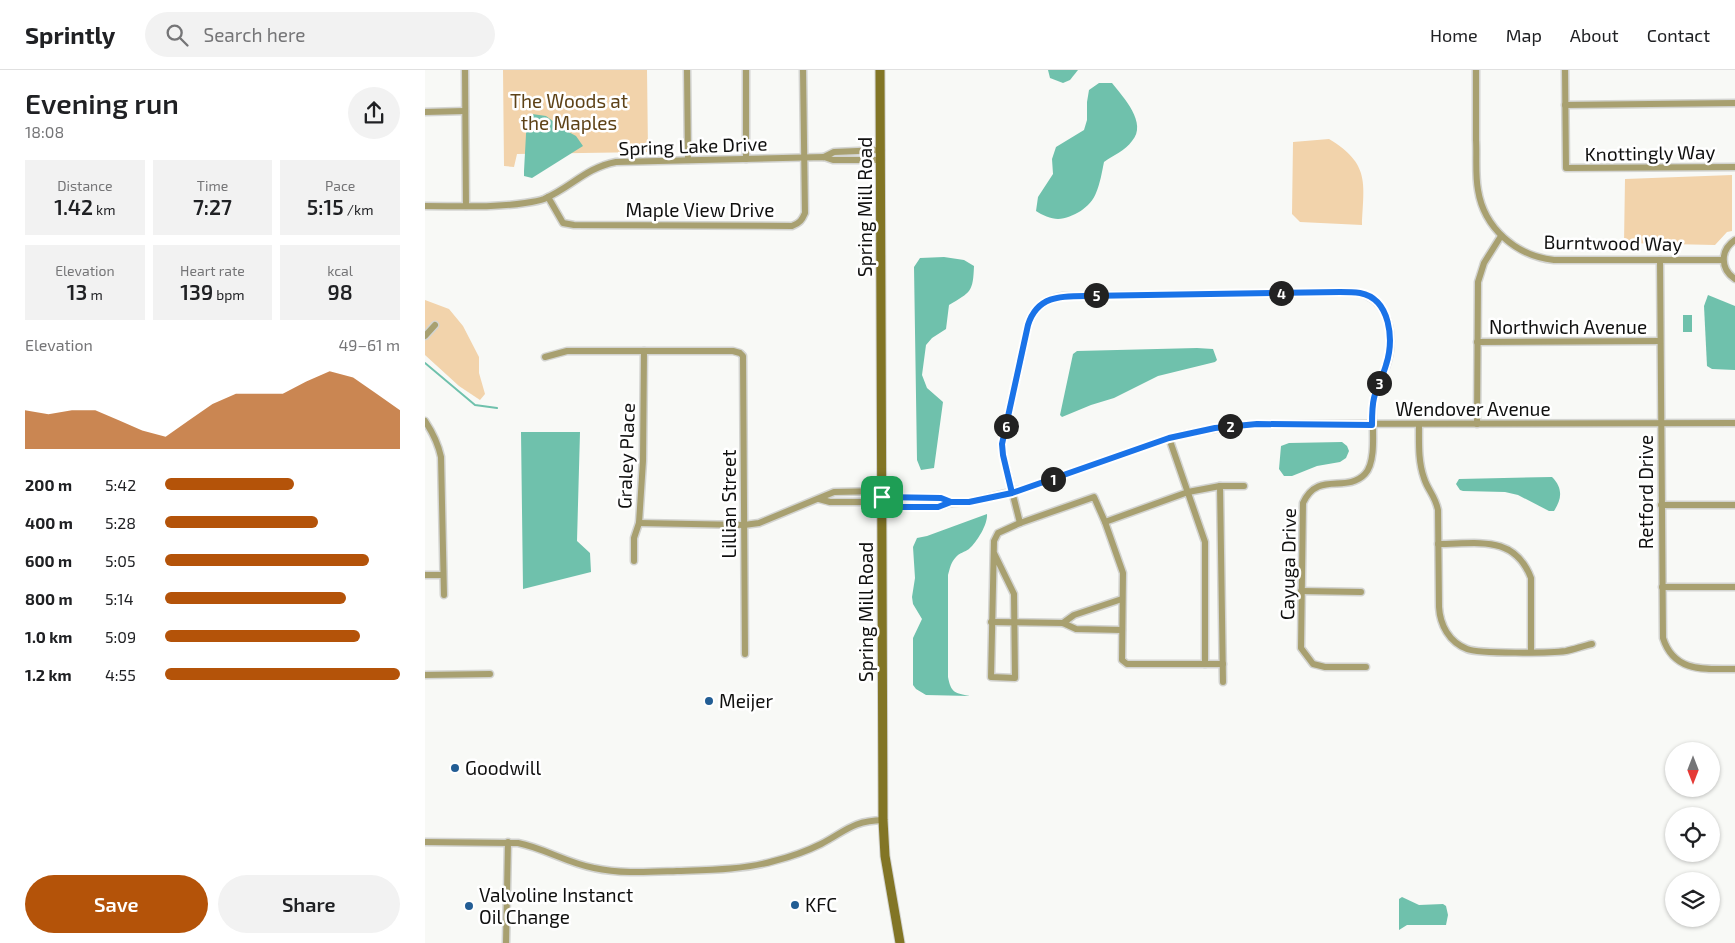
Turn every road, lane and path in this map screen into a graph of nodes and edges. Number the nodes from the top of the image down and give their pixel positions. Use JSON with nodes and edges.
{"nodes":[{"id":1,"x":465,"y":70,"type":"edge"},
{"id":2,"x":687,"y":70,"type":"edge"},
{"id":3,"x":746,"y":70,"type":"edge"},
{"id":4,"x":803,"y":70,"type":"edge"},
{"id":5,"x":881,"y":70,"type":"edge"},
{"id":6,"x":1476,"y":70,"type":"edge"},
{"id":7,"x":1565,"y":70,"type":"edge"},
{"id":8,"x":1735,"y":103,"type":"edge"},
{"id":9,"x":1565,"y":105,"type":"junction"},
{"id":10,"x":465,"y":111,"type":"junction"},
{"id":11,"x":425,"y":112,"type":"edge"},
{"id":12,"x":881,"y":150,"type":"junction"},
{"id":13,"x":803,"y":158,"type":"junction"},
{"id":14,"x":824,"y":158,"type":"junction"},
{"id":15,"x":746,"y":159,"type":"junction"},
{"id":16,"x":688,"y":160,"type":"junction"},
{"id":17,"x":881,"y":160,"type":"junction"},
{"id":18,"x":1735,"y":167,"type":"edge"},
{"id":19,"x":548,"y":197,"type":"junction"},
{"id":20,"x":425,"y":206,"type":"edge"},
{"id":21,"x":466,"y":206,"type":"junction"},
{"id":22,"x":1501,"y":236,"type":"junction"},
{"id":23,"x":1735,"y":240,"type":"edge"},
{"id":24,"x":1660,"y":260,"type":"junction"},
{"id":25,"x":1723,"y":260,"type":"junction"},
{"id":26,"x":1735,"y":279,"type":"edge"},
{"id":27,"x":435,"y":325,"type":"dead end"},
{"id":28,"x":425,"y":336,"type":"edge"},
{"id":29,"x":1477,"y":342,"type":"junction"},
{"id":30,"x":1660,"y":342,"type":"junction"},
{"id":31,"x":644,"y":351,"type":"junction"},
{"id":32,"x":545,"y":357,"type":"dead end"},
{"id":33,"x":425,"y":421,"type":"edge"},
{"id":34,"x":1735,"y":423,"type":"edge"},
{"id":35,"x":1419,"y":424,"type":"junction"},
{"id":36,"x":1477,"y":424,"type":"junction"},
{"id":37,"x":1661,"y":424,"type":"junction"},
{"id":38,"x":1372,"y":425,"type":"junction"},
{"id":39,"x":1169,"y":438,"type":"junction"},
{"id":40,"x":1220,"y":486,"type":"junction"},
{"id":41,"x":1244,"y":486,"type":"dead end"},
{"id":42,"x":1188,"y":492,"type":"junction"},
{"id":43,"x":1012,"y":493,"type":"junction"},
{"id":44,"x":819,"y":499,"type":"junction"},
{"id":45,"x":882,"y":499,"type":"junction"},
{"id":46,"x":951,"y":502,"type":"junction"},
{"id":47,"x":1661,"y":505,"type":"junction"},
{"id":48,"x":1735,"y":505,"type":"edge"},
{"id":49,"x":1105,"y":522,"type":"junction"},
{"id":50,"x":639,"y":523,"type":"junction"},
{"id":51,"x":1020,"y":523,"type":"junction"},
{"id":52,"x":744,"y":525,"type":"junction"},
{"id":53,"x":1438,"y":544,"type":"junction"},
{"id":54,"x":994,"y":553,"type":"junction"},
{"id":55,"x":634,"y":561,"type":"dead end"},
{"id":56,"x":425,"y":575,"type":"edge"},
{"id":57,"x":443,"y":575,"type":"junction"},
{"id":58,"x":1662,"y":587,"type":"junction"},
{"id":59,"x":1735,"y":587,"type":"edge"},
{"id":60,"x":1301,"y":592,"type":"junction"},
{"id":61,"x":1361,"y":592,"type":"dead end"},
{"id":62,"x":444,"y":595,"type":"dead end"},
{"id":63,"x":1122,"y":599,"type":"junction"},
{"id":64,"x":991,"y":622,"type":"junction"},
{"id":65,"x":1014,"y":622,"type":"junction"},
{"id":66,"x":1063,"y":623,"type":"junction"},
{"id":67,"x":1122,"y":630,"type":"junction"},
{"id":68,"x":1592,"y":644,"type":"dead end"},
{"id":69,"x":1531,"y":651,"type":"junction"},
{"id":70,"x":745,"y":654,"type":"dead end"},
{"id":71,"x":1205,"y":664,"type":"junction"},
{"id":72,"x":1223,"y":664,"type":"junction"},
{"id":73,"x":1366,"y":667,"type":"dead end"},
{"id":74,"x":1735,"y":669,"type":"edge"},
{"id":75,"x":490,"y":674,"type":"dead end"},
{"id":76,"x":425,"y":675,"type":"edge"},
{"id":77,"x":1223,"y":682,"type":"dead end"},
{"id":78,"x":883,"y":820,"type":"junction"},
{"id":79,"x":425,"y":842,"type":"edge"},
{"id":80,"x":509,"y":842,"type":"junction"},
{"id":81,"x":506,"y":943,"type":"edge"},
{"id":82,"x":899,"y":943,"type":"edge"}],
"edges":[{"from":1,"to":10,"type":"street"},
{"from":2,"to":16,"type":"street"},
{"from":3,"to":15,"type":"street"},
{"from":4,"to":13,"type":"street","name":"Maple View Drive"},
{"from":5,"to":12,"type":"street","name":"Spring Mill Road"},
{"from":6,"to":22,"type":"street","name":"Burntwood Way"},
{"from":7,"to":9,"type":"street"},
{"from":8,"to":9,"type":"street"},
{"from":9,"to":18,"type":"street","name":"Knottingly Way"},
{"from":10,"to":11,"type":"street"},
{"from":10,"to":21,"type":"street"},
{"from":12,"to":14,"type":"street"},
{"from":12,"to":17,"type":"street","name":"Spring Mill Road"},
{"from":13,"to":14,"type":"street","name":"Spring Lake Drive"},
{"from":13,"to":15,"type":"street","name":"Spring Lake Drive"},
{"from":13,"to":19,"type":"street","name":"Maple View Drive"},
{"from":14,"to":17,"type":"street","name":"Spring Lake Drive"},
{"from":15,"to":16,"type":"street","name":"Spring Lake Drive"},
{"from":16,"to":19,"type":"street","name":"Spring Lake Drive"},
{"from":17,"to":45,"type":"street","name":"Spring Mill Road"},
{"from":19,"to":21,"type":"street","name":"Spring Lake Drive"},
{"from":20,"to":21,"type":"street","name":"Spring Lake Drive"},
{"from":22,"to":24,"type":"street","name":"Burntwood Way"},
{"from":22,"to":29,"type":"street"},
{"from":23,"to":25,"type":"street"},
{"from":24,"to":25,"type":"street","name":"Burntwood Way"},
{"from":24,"to":30,"type":"street","name":"Retford Drive"},
{"from":25,"to":26,"type":"street"},
{"from":27,"to":28,"type":"street"},
{"from":29,"to":30,"type":"street","name":"Northwich Avenue"},
{"from":29,"to":36,"type":"street"},
{"from":30,"to":37,"type":"street","name":"Retford Drive"},
{"from":31,"to":32,"type":"street"},
{"from":31,"to":50,"type":"street","name":"Graley Place"},
{"from":31,"to":52,"type":"street","name":"Lillian Street"},
{"from":33,"to":57,"type":"street"},
{"from":34,"to":37,"type":"street","name":"Wendover Avenue"},
{"from":35,"to":36,"type":"street","name":"Wendover Avenue"},
{"from":35,"to":38,"type":"street","name":"Wendover Avenue"},
{"from":35,"to":53,"type":"street"},
{"from":36,"to":37,"type":"street","name":"Wendover Avenue"},
{"from":37,"to":47,"type":"street","name":"Retford Drive"},
{"from":38,"to":39,"type":"street","name":"Wendover Avenue"},
{"from":38,"to":43,"type":"street","name":"Cayuga Drive"},
{"from":38,"to":60,"type":"street","name":"Cayuga Drive"},
{"from":39,"to":42,"type":"street"},
{"from":39,"to":43,"type":"street","name":"Wendover Avenue"},
{"from":40,"to":41,"type":"street"},
{"from":40,"to":42,"type":"street"},
{"from":40,"to":72,"type":"street"},
{"from":42,"to":49,"type":"street"},
{"from":42,"to":71,"type":"street"},
{"from":43,"to":46,"type":"street","name":"Wendover Avenue"},
{"from":43,"to":51,"type":"street"},
{"from":44,"to":45,"type":"street"},
{"from":44,"to":45,"type":"street"},
{"from":44,"to":52,"type":"street"},
{"from":45,"to":46,"type":"street","name":"Wendover Avenue"},
{"from":45,"to":46,"type":"street"},
{"from":45,"to":78,"type":"street","name":"Spring Mill Road"},
{"from":47,"to":48,"type":"street"},
{"from":47,"to":58,"type":"street","name":"Retford Drive"},
{"from":49,"to":51,"type":"street"},
{"from":49,"to":63,"type":"street"},
{"from":50,"to":52,"type":"street"},
{"from":50,"to":55,"type":"street","name":"Graley Place"},
{"from":51,"to":54,"type":"street"},
{"from":52,"to":70,"type":"street","name":"Lillian Street"},
{"from":53,"to":69,"type":"street"},
{"from":53,"to":69,"type":"street"},
{"from":54,"to":64,"type":"street"},
{"from":54,"to":65,"type":"street"},
{"from":56,"to":57,"type":"street"},
{"from":57,"to":62,"type":"street"},
{"from":58,"to":59,"type":"street"},
{"from":58,"to":74,"type":"street","name":"Retford Drive"},
{"from":60,"to":61,"type":"street"},
{"from":60,"to":73,"type":"street","name":"Cayuga Drive"},
{"from":63,"to":66,"type":"street"},
{"from":63,"to":67,"type":"street"},
{"from":64,"to":65,"type":"street"},
{"from":64,"to":65,"type":"street"},
{"from":65,"to":66,"type":"street"},
{"from":66,"to":67,"type":"street"},
{"from":67,"to":71,"type":"street"},
{"from":68,"to":69,"type":"street"},
{"from":71,"to":72,"type":"street"},
{"from":72,"to":77,"type":"street"},
{"from":75,"to":76,"type":"street"},
{"from":78,"to":80,"type":"street"},
{"from":78,"to":82,"type":"street","name":"Spring Mill Road"},
{"from":79,"to":80,"type":"street"},
{"from":80,"to":81,"type":"street"}]}
